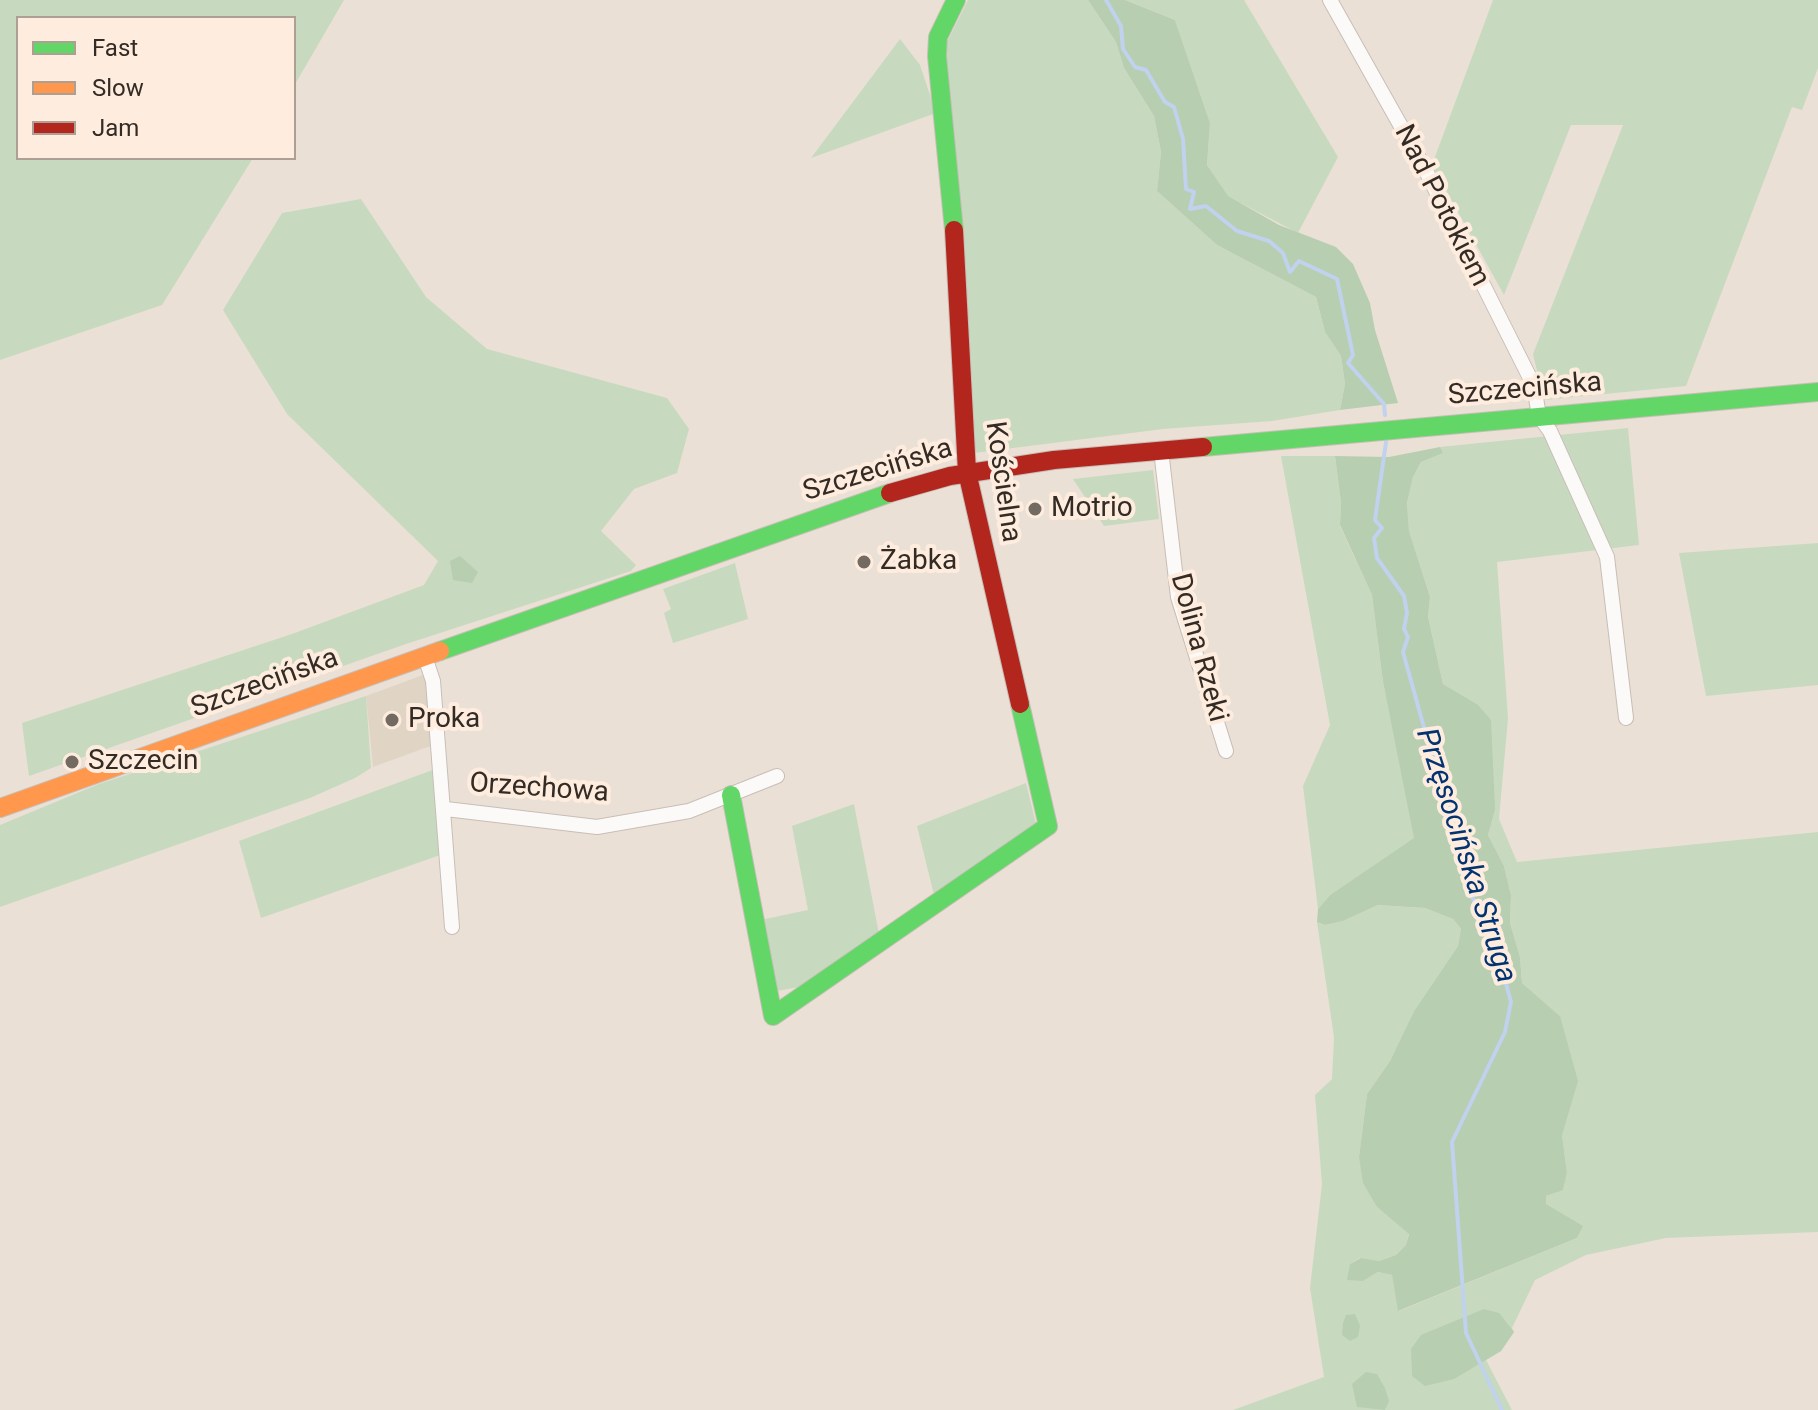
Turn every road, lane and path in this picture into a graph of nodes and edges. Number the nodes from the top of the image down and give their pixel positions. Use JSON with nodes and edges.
{"nodes":[{"id":1,"x":956,"y":0,"type":"edge"},
{"id":2,"x":1330,"y":0,"type":"edge"},
{"id":3,"x":1818,"y":392,"type":"edge"},
{"id":4,"x":1539,"y":416,"type":"junction"},
{"id":5,"x":1161,"y":450,"type":"junction"},
{"id":6,"x":967,"y":472,"type":"junction"},
{"id":7,"x":425,"y":657,"type":"junction"},
{"id":8,"x":1626,"y":718,"type":"dead end"},
{"id":9,"x":1226,"y":751,"type":"dead end"},
{"id":10,"x":777,"y":776,"type":"dead end"},
{"id":11,"x":731,"y":795,"type":"junction"},
{"id":12,"x":0,"y":808,"type":"edge"},
{"id":13,"x":446,"y":809,"type":"junction"},
{"id":14,"x":452,"y":927,"type":"dead end"}],
"edges":[{"from":1,"to":6,"type":"street","name":"Kościelna"},
{"from":2,"to":4,"type":"street","name":"Nad Potokiem"},
{"from":3,"to":4,"type":"street","name":"Szczecińska"},
{"from":4,"to":5,"type":"street","name":"Szczecińska"},
{"from":4,"to":8,"type":"street","name":"Nad Potokiem"},
{"from":5,"to":6,"type":"street","name":"Szczecińska"},
{"from":5,"to":9,"type":"street","name":"Dolina Rzeki"},
{"from":6,"to":7,"type":"street","name":"Szczecińska"},
{"from":6,"to":11,"type":"street","name":"Kościelna"},
{"from":7,"to":12,"type":"street","name":"Szczecińska"},
{"from":7,"to":13,"type":"street","name":"Orzechowa"},
{"from":10,"to":11,"type":"street","name":"Orzechowa"},
{"from":11,"to":13,"type":"street","name":"Orzechowa"},
{"from":13,"to":14,"type":"street"}]}
